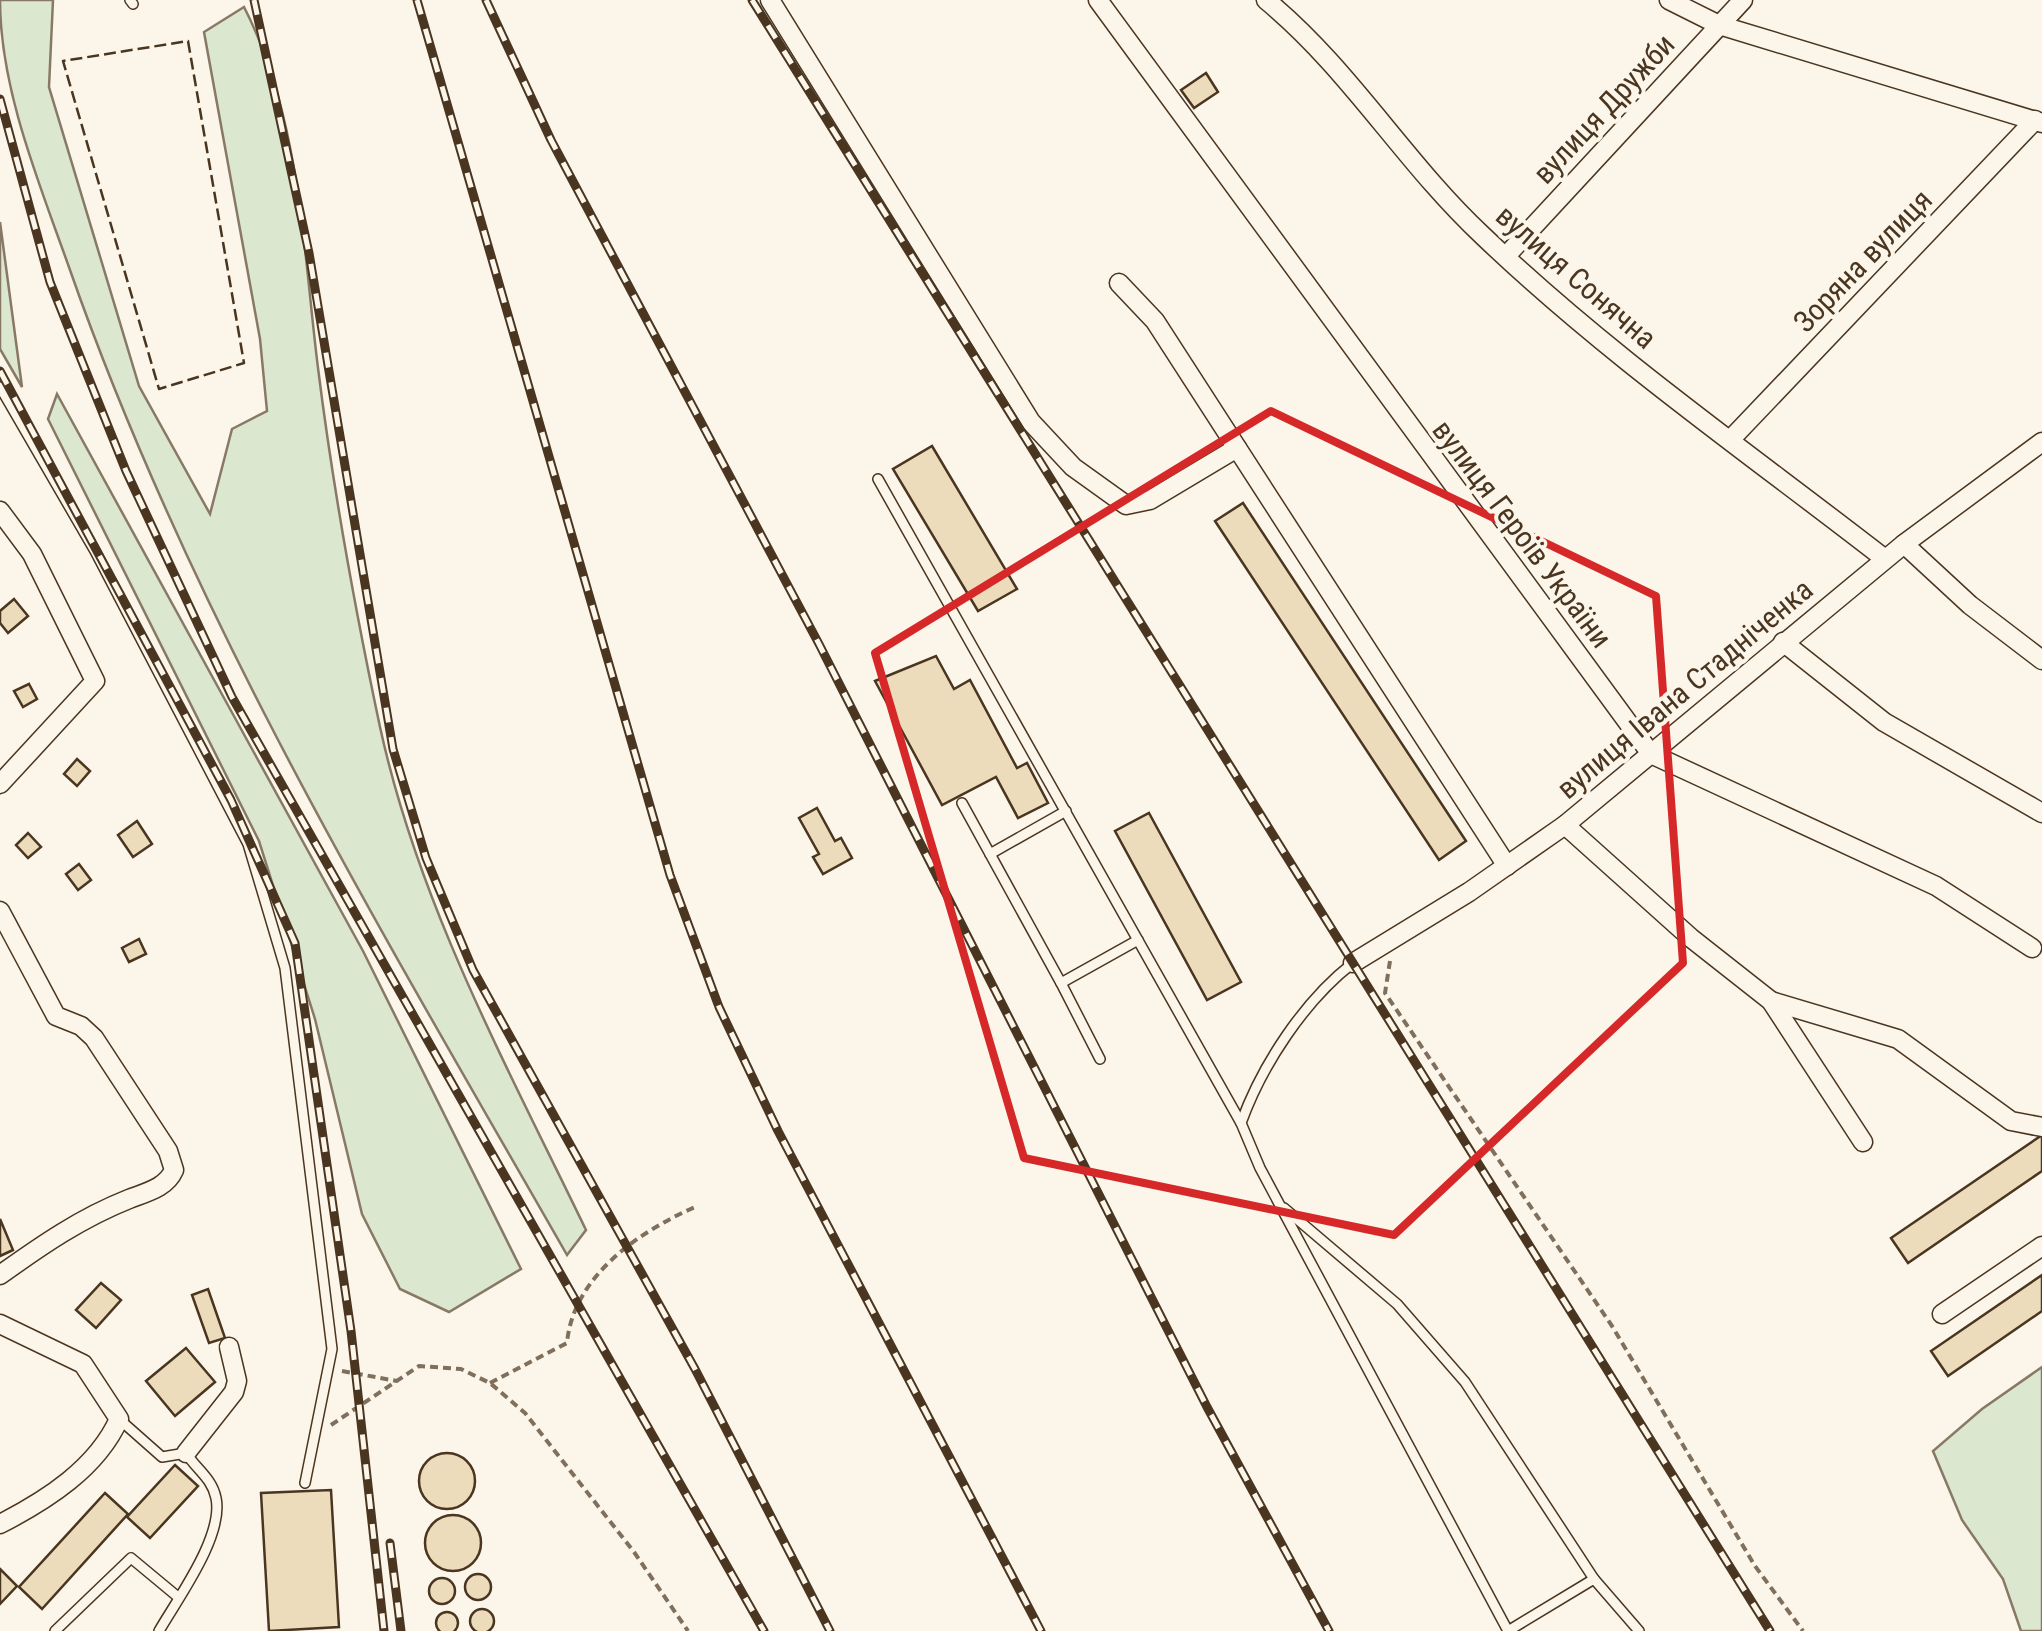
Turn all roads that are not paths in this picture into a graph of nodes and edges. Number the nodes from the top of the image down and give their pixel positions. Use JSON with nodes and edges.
{"nodes":[{"id":1,"x":770,"y":0,"type":"edge"},
{"id":2,"x":1098,"y":0,"type":"edge"},
{"id":3,"x":1266,"y":0,"type":"edge"},
{"id":4,"x":1669,"y":0,"type":"edge"},
{"id":5,"x":1743,"y":0,"type":"edge"},
{"id":6,"x":1719,"y":25,"type":"junction"},
{"id":7,"x":2038,"y":122,"type":"edge"},
{"id":8,"x":1506,"y":256,"type":"junction"},
{"id":9,"x":1119,"y":283,"type":"dead end"},
{"id":10,"x":0,"y":387,"type":"edge"},
{"id":11,"x":1731,"y":439,"type":"junction"},
{"id":12,"x":2042,"y":442,"type":"edge"},
{"id":13,"x":1237,"y":448,"type":"junction"},
{"id":14,"x":878,"y":480,"type":"dead end"},
{"id":15,"x":0,"y":510,"type":"edge"},
{"id":16,"x":1904,"y":544,"type":"junction"},
{"id":17,"x":1885,"y":560,"type":"junction"},
{"id":18,"x":1783,"y":642,"type":"junction"},
{"id":19,"x":2042,"y":660,"type":"edge"},
{"id":20,"x":1652,"y":754,"type":"junction"},
{"id":21,"x":0,"y":784,"type":"edge"},
{"id":22,"x":962,"y":803,"type":"dead end"},
{"id":23,"x":1066,"y":811,"type":"junction"},
{"id":24,"x":2042,"y":813,"type":"edge"},
{"id":25,"x":1565,"y":826,"type":"junction"},
{"id":26,"x":990,"y":854,"type":"junction"},
{"id":27,"x":1507,"y":866,"type":"junction"},
{"id":28,"x":0,"y":910,"type":"edge"},
{"id":29,"x":1138,"y":940,"type":"junction"},
{"id":30,"x":2032,"y":948,"type":"dead end"},
{"id":31,"x":1353,"y":963,"type":"joint"},
{"id":32,"x":1061,"y":983,"type":"junction"},
{"id":33,"x":1770,"y":1001,"type":"junction"},
{"id":34,"x":1100,"y":1058,"type":"dead end"},
{"id":35,"x":1241,"y":1123,"type":"junction"},
{"id":36,"x":2042,"y":1127,"type":"edge"},
{"id":37,"x":1863,"y":1142,"type":"dead end"},
{"id":38,"x":1280,"y":1206,"type":"junction"},
{"id":39,"x":2042,"y":1246,"type":"edge"},
{"id":40,"x":0,"y":1276,"type":"edge"},
{"id":41,"x":1942,"y":1314,"type":"dead end"},
{"id":42,"x":0,"y":1324,"type":"edge"},
{"id":43,"x":229,"y":1347,"type":"dead end"},
{"id":44,"x":119,"y":1418,"type":"junction"},
{"id":45,"x":186,"y":1453,"type":"junction"},
{"id":46,"x":305,"y":1483,"type":"dead end"},
{"id":47,"x":0,"y":1524,"type":"edge"},
{"id":48,"x":1594,"y":1579,"type":"junction"},
{"id":49,"x":178,"y":1597,"type":"junction"},
{"id":50,"x":55,"y":1631,"type":"edge"},
{"id":51,"x":158,"y":1631,"type":"edge"},
{"id":52,"x":1639,"y":1631,"type":"edge"}],
"edges":[{"from":1,"to":13,"type":"street"},
{"from":2,"to":20,"type":"street","name":"вулиця Героїв України"},
{"from":3,"to":8,"type":"street","name":"вулиця Сонячна"},
{"from":4,"to":6,"type":"street"},
{"from":5,"to":6,"type":"street","name":"вулиця Дружби"},
{"from":6,"to":7,"type":"street"},
{"from":6,"to":8,"type":"street","name":"вулиця Дружби"},
{"from":7,"to":11,"type":"street","name":"Зоряна вулиця"},
{"from":8,"to":11,"type":"street","name":"вулиця Сонячна"},
{"from":9,"to":13,"type":"street"},
{"from":10,"to":46,"type":"lane"},
{"from":11,"to":17,"type":"street","name":"вулиця Сонячна"},
{"from":12,"to":16,"type":"street","name":"вулиця Івана Стадніченка"},
{"from":13,"to":27,"type":"street"},
{"from":14,"to":23,"type":"lane"},
{"from":15,"to":21,"type":"street"},
{"from":16,"to":17,"type":"street","name":"вулиця Івана Стадніченка"},
{"from":16,"to":19,"type":"street"},
{"from":17,"to":18,"type":"street","name":"вулиця Івана Стадніченка"},
{"from":18,"to":20,"type":"street","name":"вулиця Івана Стадніченка"},
{"from":18,"to":24,"type":"street"},
{"from":20,"to":25,"type":"street","name":"вулиця Івана Стадніченка"},
{"from":20,"to":30,"type":"street","name":"вулиця Героїв України"},
{"from":22,"to":26,"type":"lane"},
{"from":23,"to":26,"type":"lane"},
{"from":23,"to":29,"type":"lane"},
{"from":25,"to":27,"type":"street","name":"вулиця Івана Стадніченка"},
{"from":25,"to":33,"type":"street"},
{"from":26,"to":32,"type":"lane"},
{"from":27,"to":31,"type":"street","name":"вулиця Івана Стадніченка"},
{"from":28,"to":40,"type":"street"},
{"from":29,"to":32,"type":"lane"},
{"from":29,"to":35,"type":"lane"},
{"from":31,"to":35,"type":"lane"},
{"from":32,"to":34,"type":"lane"},
{"from":33,"to":36,"type":"street"},
{"from":33,"to":37,"type":"street"},
{"from":35,"to":38,"type":"lane"},
{"from":38,"to":48,"type":"lane"},
{"from":38,"to":48,"type":"lane"},
{"from":39,"to":41,"type":"street"},
{"from":42,"to":44,"type":"street"},
{"from":43,"to":45,"type":"street"},
{"from":44,"to":45,"type":"lane"},
{"from":44,"to":47,"type":"street"},
{"from":45,"to":49,"type":"lane"},
{"from":48,"to":52,"type":"lane"},
{"from":49,"to":50,"type":"lane"},
{"from":49,"to":51,"type":"lane"}]}
